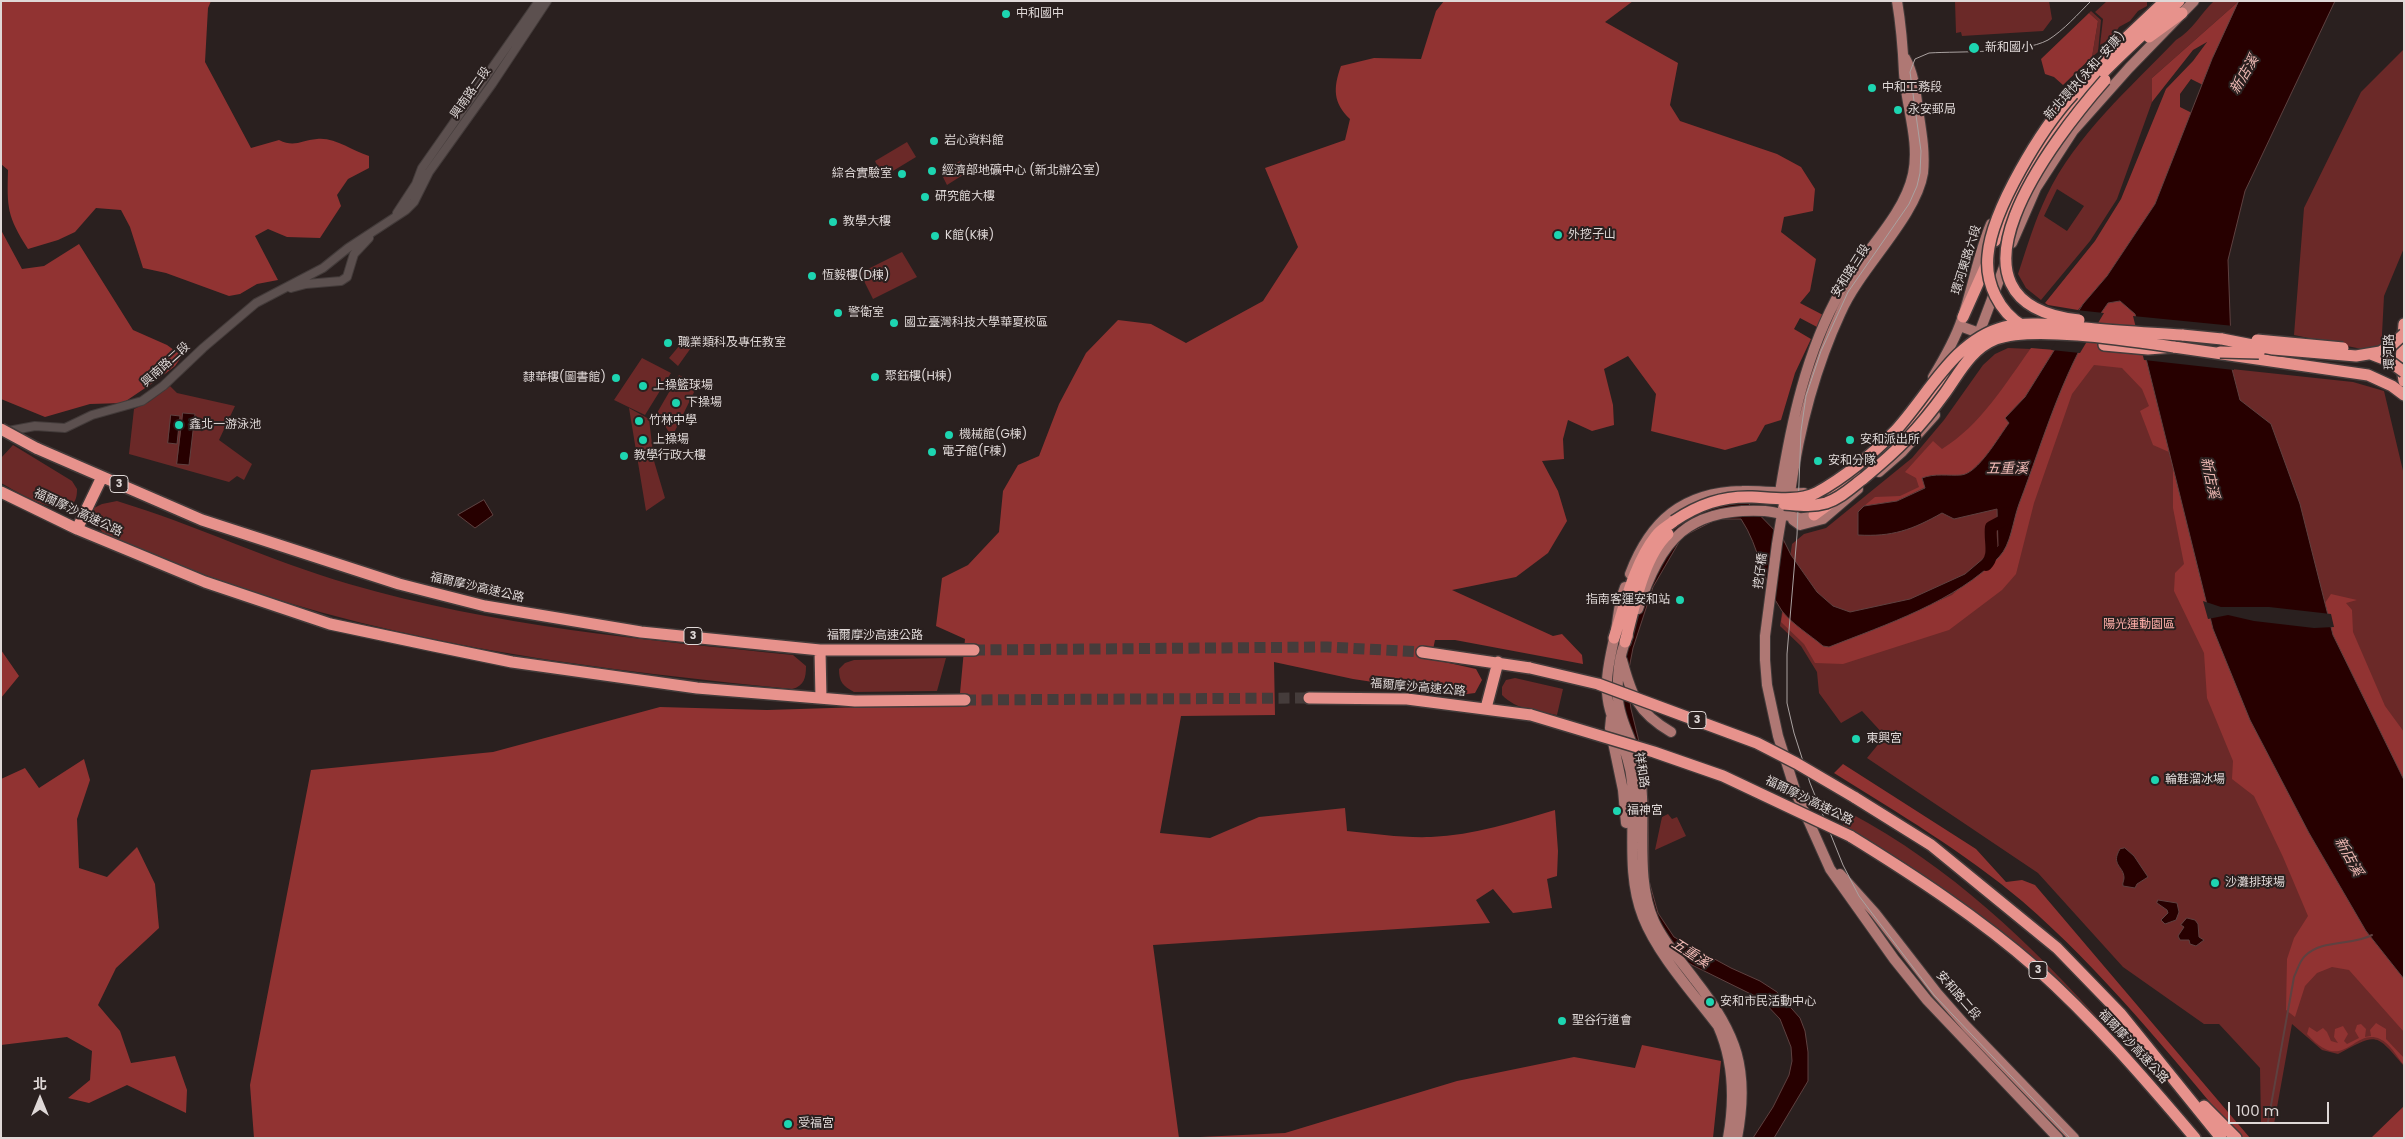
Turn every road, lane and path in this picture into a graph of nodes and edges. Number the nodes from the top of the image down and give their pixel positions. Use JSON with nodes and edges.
{"nodes":[{"id":1,"x":539,"y":1,"type":"edge"},
{"id":2,"x":547,"y":1,"type":"edge"},
{"id":3,"x":1898,"y":1,"type":"edge"},
{"id":4,"x":2161,"y":1,"type":"edge"},
{"id":5,"x":2165,"y":1,"type":"edge"},
{"id":6,"x":2179,"y":1,"type":"edge"},
{"id":7,"x":2194,"y":1,"type":"edge"},
{"id":8,"x":2182,"y":13,"type":"junction"},
{"id":9,"x":392,"y":218,"type":"junction"},
{"id":10,"x":381,"y":226,"type":"junction"},
{"id":11,"x":272,"y":293,"type":"junction"},
{"id":12,"x":1961,"y":322,"type":"junction"},
{"id":13,"x":2404,"y":324,"type":"edge"},
{"id":14,"x":1979,"y":333,"type":"junction"},
{"id":15,"x":2404,"y":334,"type":"edge"},
{"id":16,"x":2182,"y":335,"type":"junction"},
{"id":17,"x":2222,"y":339,"type":"junction"},
{"id":18,"x":2404,"y":343,"type":"edge"},
{"id":19,"x":2174,"y":347,"type":"junction"},
{"id":20,"x":2220,"y":352,"type":"junction"},
{"id":21,"x":1961,"y":359,"type":"junction"},
{"id":22,"x":2404,"y":372,"type":"edge"},
{"id":23,"x":2404,"y":381,"type":"edge"},
{"id":24,"x":2404,"y":395,"type":"edge"},
{"id":25,"x":1,"y":431,"type":"edge"},
{"id":26,"x":102,"y":477,"type":"junction"},
{"id":27,"x":1853,"y":480,"type":"junction"},
{"id":28,"x":1761,"y":491,"type":"junction"},
{"id":29,"x":1,"y":492,"type":"edge"},
{"id":30,"x":1851,"y":495,"type":"junction"},
{"id":31,"x":1783,"y":505,"type":"junction"},
{"id":32,"x":1761,"y":511,"type":"junction"},
{"id":33,"x":1814,"y":514,"type":"junction"},
{"id":34,"x":1675,"y":524,"type":"junction"},
{"id":35,"x":77,"y":529,"type":"junction"},
{"id":36,"x":1767,"y":623,"type":"joint"},
{"id":37,"x":1620,"y":640,"type":"junction"},
{"id":38,"x":820,"y":650,"type":"junction"},
{"id":39,"x":974,"y":650,"type":"tunnel mouth"},
{"id":40,"x":1422,"y":652,"type":"tunnel mouth"},
{"id":41,"x":1620,"y":655,"type":"junction"},
{"id":42,"x":1498,"y":662,"type":"junction"},
{"id":43,"x":821,"y":698,"type":"junction"},
{"id":44,"x":1309,"y":698,"type":"tunnel mouth"},
{"id":45,"x":965,"y":700,"type":"tunnel mouth"},
{"id":46,"x":1486,"y":708,"type":"junction"},
{"id":47,"x":1611,"y":715,"type":"junction"},
{"id":48,"x":1671,"y":732,"type":"dead end"},
{"id":49,"x":1626,"y":823,"type":"dead end"},
{"id":50,"x":1830,"y":866,"type":"junction"},
{"id":51,"x":1735,"y":1068,"type":"junction"},
{"id":52,"x":2174,"y":1077,"type":"junction"},
{"id":53,"x":1728,"y":1138,"type":"edge"},
{"id":54,"x":1737,"y":1138,"type":"edge"},
{"id":55,"x":2058,"y":1138,"type":"edge"},
{"id":56,"x":2074,"y":1138,"type":"edge"},
{"id":57,"x":2195,"y":1138,"type":"edge"},
{"id":58,"x":2221,"y":1138,"type":"edge"},
{"id":59,"x":2236,"y":1138,"type":"edge"}],
"edges":[{"from":1,"to":9,"type":"street","name":"興南路二段"},
{"from":2,"to":9,"type":"street","name":"興南路二段"},
{"from":3,"to":31,"type":"main road","name":"安和路三段"},
{"from":4,"to":12,"type":"main road","name":"環河東路六段"},
{"from":5,"to":19,"type":"highway","bridge":true},
{"from":6,"to":12,"type":"highway","name":"新北環快(永和-安康)"},
{"from":7,"to":8,"type":"main road"},
{"from":8,"to":14,"type":"main road"},
{"from":8,"to":16,"type":"highway","bridge":true},
{"from":9,"to":10,"type":"street","name":"興南路二段"},
{"from":10,"to":11,"type":"street","name":"興南路二段"},
{"from":10,"to":11,"type":"street","name":"興南路二段"},
{"from":11,"to":25,"type":"street","name":"興南路二段"},
{"from":12,"to":14,"type":"main road"},
{"from":12,"to":31,"type":"main road","name":"環河東路六段"},
{"from":13,"to":23,"type":"highway","name":"環河路"},
{"from":14,"to":30,"type":"main road"},
{"from":15,"to":17,"type":"highway","bridge":true},
{"from":16,"to":17,"type":"highway"},
{"from":16,"to":21,"type":"highway","bridge":true},
{"from":17,"to":22,"type":"highway","bridge":true},
{"from":18,"to":20,"type":"highway","bridge":true},
{"from":19,"to":20,"type":"highway"},
{"from":19,"to":21,"type":"highway","bridge":true},
{"from":20,"to":24,"type":"highway","bridge":true},
{"from":21,"to":27,"type":"highway","bridge":true},
{"from":21,"to":34,"type":"highway","bridge":true},
{"from":21,"to":34,"type":"highway","bridge":true},
{"from":25,"to":26,"type":"highway","name":"福爾摩沙高速公路","number":"3","bridge":true},
{"from":26,"to":35,"type":"highway"},
{"from":26,"to":38,"type":"highway","name":"福爾摩沙高速公路","number":"3"},
{"from":27,"to":31,"type":"highway"},
{"from":27,"to":33,"type":"highway"},
{"from":28,"to":31,"type":"main road","name":"祥和路"},
{"from":28,"to":32,"type":"main road"},
{"from":28,"to":37,"type":"main road","name":"祥和路"},
{"from":29,"to":35,"type":"highway","name":"福爾摩沙高速公路"},
{"from":30,"to":31,"type":"main road"},
{"from":30,"to":33,"type":"main road"},
{"from":31,"to":32,"type":"main road","name":"祥和路"},
{"from":31,"to":33,"type":"main road"},
{"from":31,"to":36,"type":"main road","name":"挖仔橋"},
{"from":32,"to":37,"type":"main road","name":"祥和路"},
{"from":34,"to":37,"type":"highway"},
{"from":35,"to":43,"type":"highway","name":"福爾摩沙高速公路"},
{"from":36,"to":50,"type":"main road","name":"安和路二段"},
{"from":37,"to":41,"type":"main road","name":"祥和路"},
{"from":37,"to":47,"type":"main road","name":"祥和路"},
{"from":38,"to":39,"type":"highway","name":"福爾摩沙高速公路","number":"3"},
{"from":38,"to":43,"type":"highway"},
{"from":40,"to":42,"type":"highway","name":"福爾摩沙高速公路","number":"3"},
{"from":41,"to":48,"type":"main road"},
{"from":41,"to":51,"type":"main road","name":"祥和路"},
{"from":42,"to":46,"type":"highway"},
{"from":42,"to":52,"type":"highway","name":"福爾摩沙高速公路","number":"3","bridge":true},
{"from":43,"to":45,"type":"highway","name":"福爾摩沙高速公路"},
{"from":44,"to":46,"type":"highway","name":"福爾摩沙高速公路","number":"3"},
{"from":46,"to":57,"type":"highway","name":"福爾摩沙高速公路","number":"3","bridge":true},
{"from":47,"to":49,"type":"main road"},
{"from":47,"to":51,"type":"main road","name":"祥和路"},
{"from":50,"to":55,"type":"main road","name":"安和路二段"},
{"from":50,"to":56,"type":"main road","name":"安和路二段"},
{"from":51,"to":53,"type":"main road","name":"祥和路"},
{"from":51,"to":54,"type":"main road","name":"祥和路"},
{"from":52,"to":58,"type":"highway","name":"福爾摩沙高速公路","number":"3"},
{"from":52,"to":59,"type":"highway"}]}
